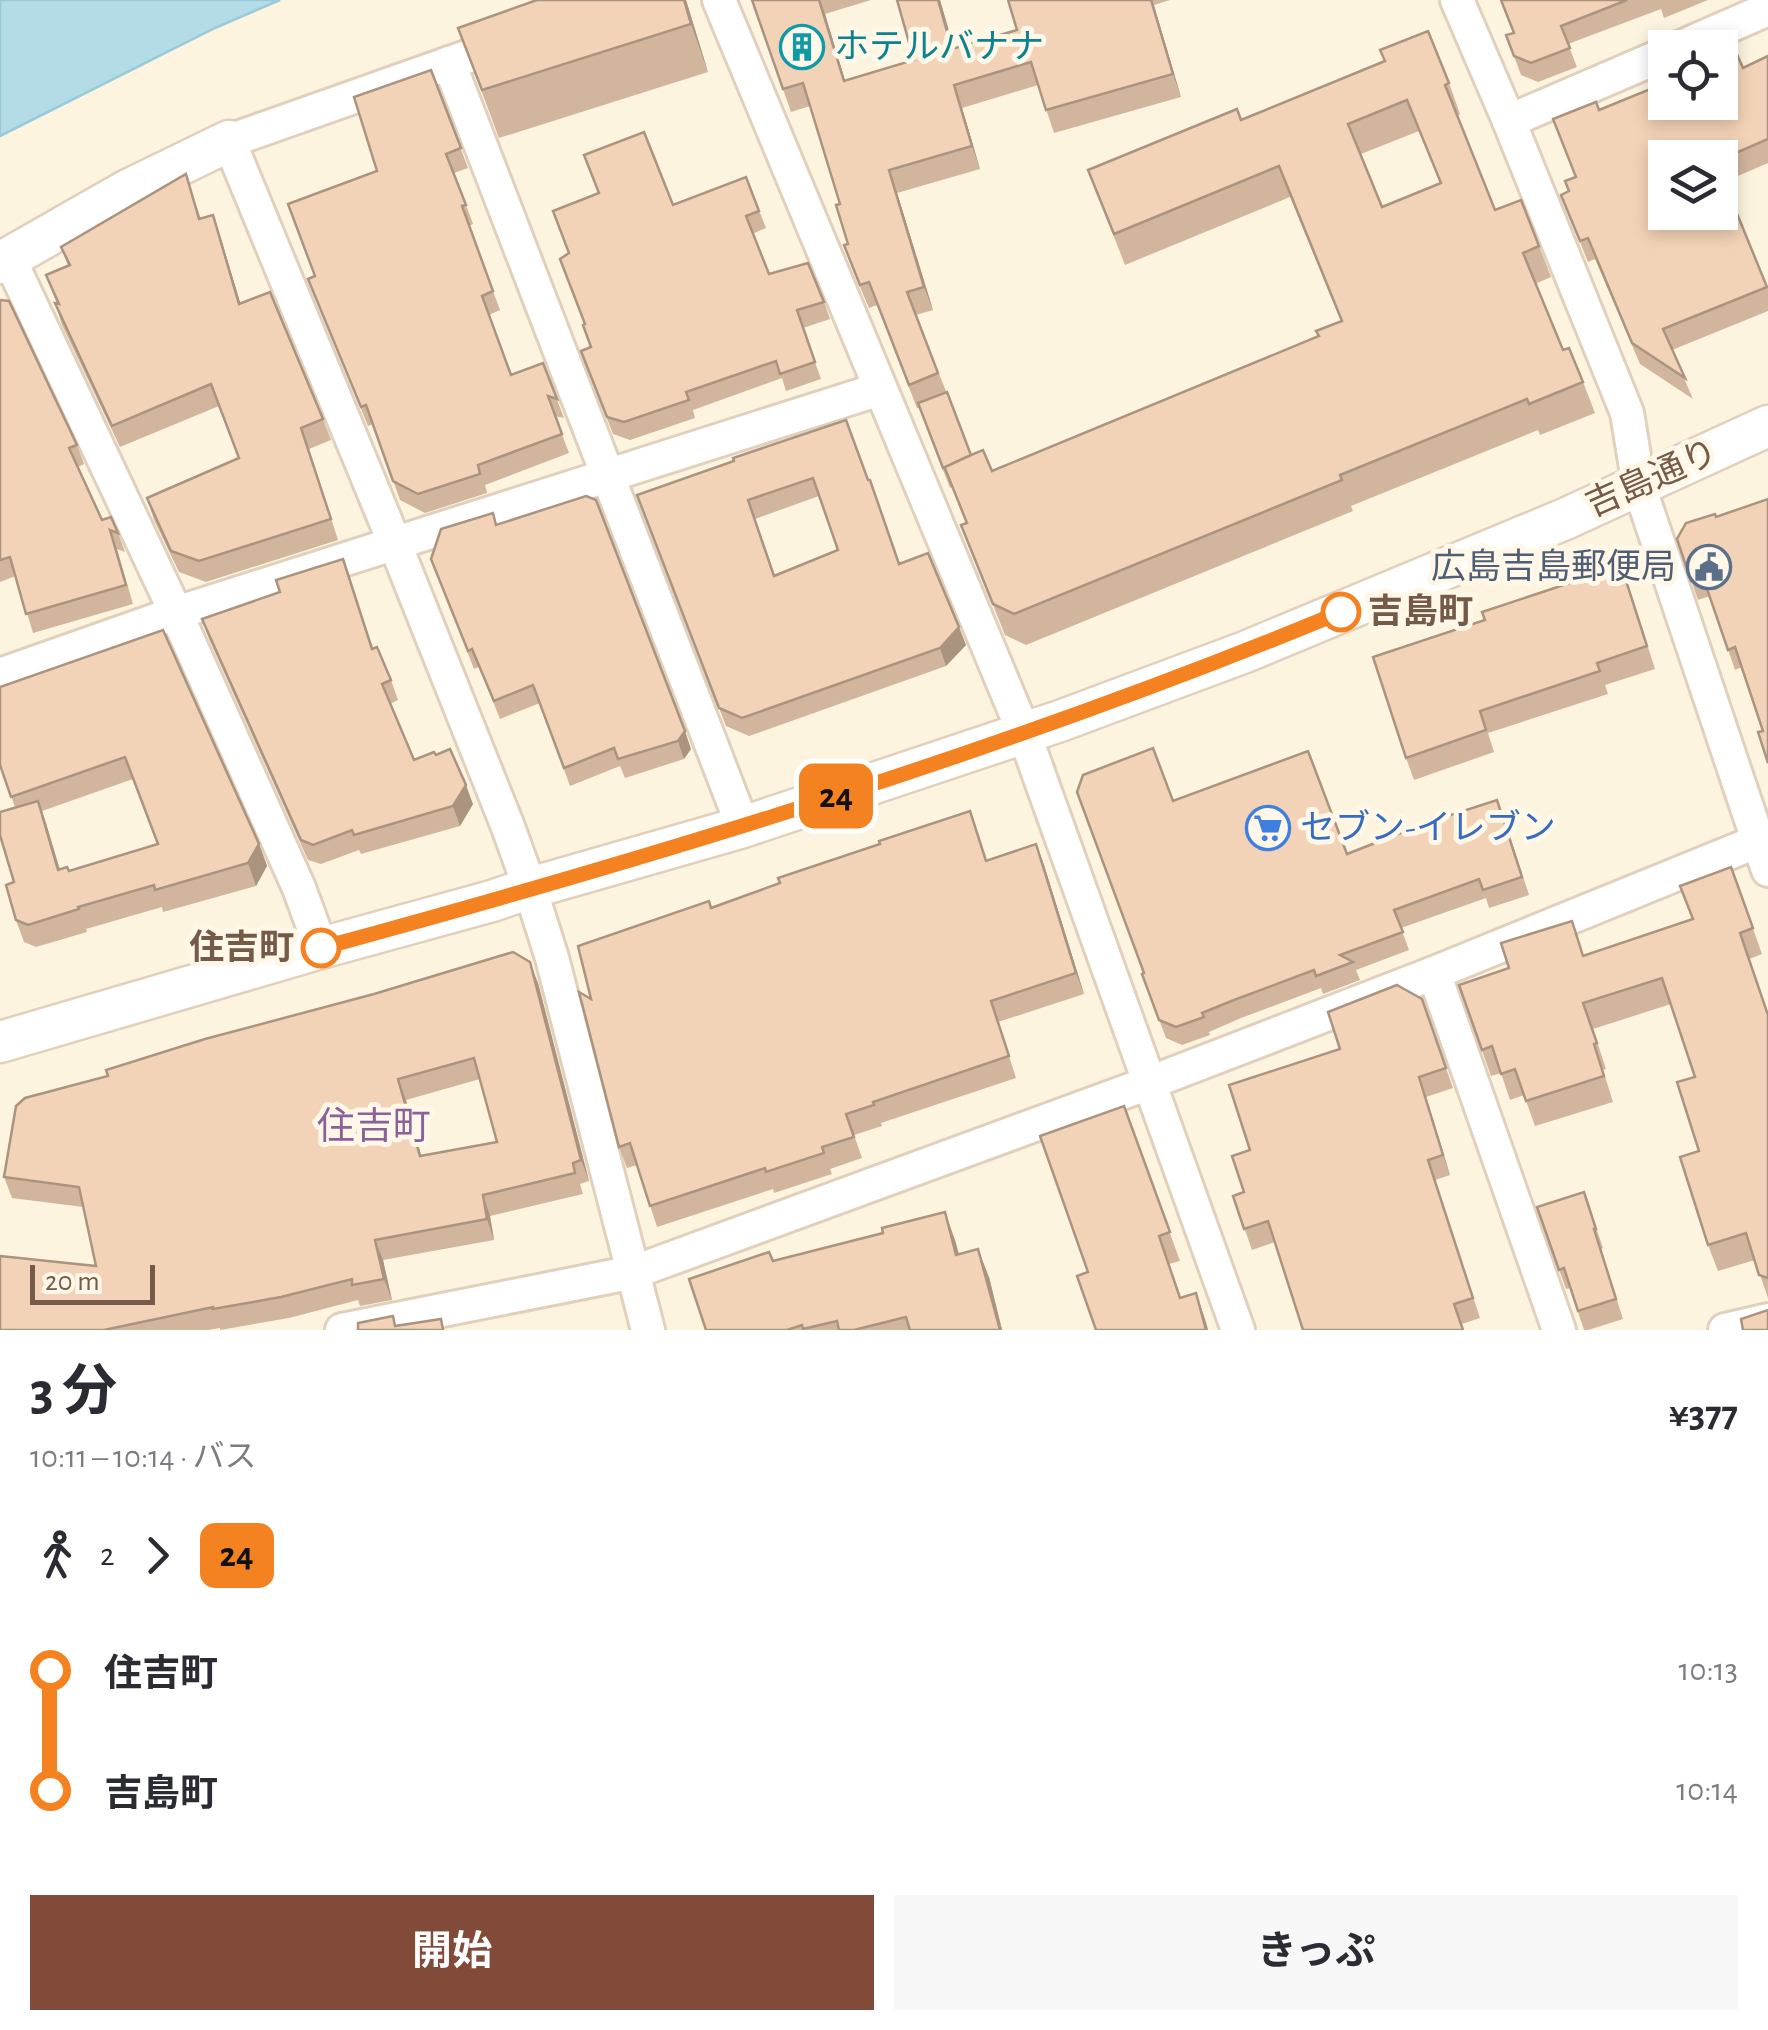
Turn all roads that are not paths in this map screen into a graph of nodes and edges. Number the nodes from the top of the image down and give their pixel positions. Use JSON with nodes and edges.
{"nodes":[{"id":1,"x":718,"y":0,"type":"edge"},
{"id":2,"x":1457,"y":0,"type":"edge"},
{"id":3,"x":1768,"y":9,"type":"edge"},
{"id":4,"x":1720,"y":30,"type":"edge"},
{"id":5,"x":540,"y":32,"type":"edge"},
{"id":6,"x":1648,"y":61,"type":"edge"},
{"id":7,"x":450,"y":63,"type":"junction"},
{"id":8,"x":1509,"y":121,"type":"junction"},
{"id":9,"x":229,"y":141,"type":"junction"},
{"id":10,"x":4,"y":260,"type":"edge"},
{"id":11,"x":880,"y":388,"type":"junction"},
{"id":12,"x":1768,"y":426,"type":"edge"},
{"id":13,"x":606,"y":476,"type":"junction"},
{"id":14,"x":1638,"y":486,"type":"junction"},
{"id":15,"x":395,"y":544,"type":"junction"},
{"id":16,"x":176,"y":613,"type":"junction"},
{"id":17,"x":0,"y":675,"type":"edge"},
{"id":18,"x":1024,"y":733,"type":"junction"},
{"id":19,"x":742,"y":827,"type":"junction"},
{"id":20,"x":1765,"y":849,"type":"edge"},
{"id":21,"x":530,"y":888,"type":"junction"},
{"id":22,"x":321,"y":948,"type":"junction"},
{"id":23,"x":1434,"y":973,"type":"junction"},
{"id":24,"x":0,"y":1042,"type":"edge"},
{"id":25,"x":1149,"y":1083,"type":"junction"},
{"id":26,"x":634,"y":1272,"type":"junction"},
{"id":27,"x":1768,"y":1320,"type":"edge"},
{"id":28,"x":342,"y":1330,"type":"edge"},
{"id":29,"x":648,"y":1330,"type":"edge"},
{"id":30,"x":1238,"y":1330,"type":"edge"},
{"id":31,"x":1559,"y":1330,"type":"edge"},
{"id":32,"x":1725,"y":1330,"type":"edge"}],
"edges":[{"from":1,"to":11,"type":"street"},
{"from":2,"to":8,"type":"street"},
{"from":3,"to":4,"type":"street"},
{"from":5,"to":7,"type":"street"},
{"from":6,"to":8,"type":"street"},
{"from":7,"to":9,"type":"street"},
{"from":7,"to":13,"type":"street"},
{"from":8,"to":14,"type":"street"},
{"from":9,"to":10,"type":"street"},
{"from":9,"to":15,"type":"street"},
{"from":10,"to":16,"type":"street"},
{"from":11,"to":13,"type":"street"},
{"from":11,"to":18,"type":"street"},
{"from":12,"to":14,"type":"street","name":"吉島通り"},
{"from":13,"to":15,"type":"street"},
{"from":13,"to":19,"type":"street"},
{"from":14,"to":18,"type":"street","name":"吉島通り"},
{"from":14,"to":20,"type":"street"},
{"from":15,"to":16,"type":"street"},
{"from":15,"to":21,"type":"street"},
{"from":16,"to":17,"type":"street"},
{"from":16,"to":22,"type":"street"},
{"from":18,"to":19,"type":"street","name":"吉島通り"},
{"from":18,"to":25,"type":"street"},
{"from":19,"to":21,"type":"street","name":"吉島通り"},
{"from":20,"to":23,"type":"street"},
{"from":21,"to":22,"type":"street","name":"吉島通り"},
{"from":21,"to":26,"type":"street"},
{"from":22,"to":24,"type":"street","name":"吉島通り"},
{"from":23,"to":25,"type":"street"},
{"from":23,"to":31,"type":"street"},
{"from":25,"to":26,"type":"street"},
{"from":25,"to":30,"type":"street"},
{"from":26,"to":28,"type":"street"},
{"from":26,"to":29,"type":"street"},
{"from":27,"to":32,"type":"street"}]}
